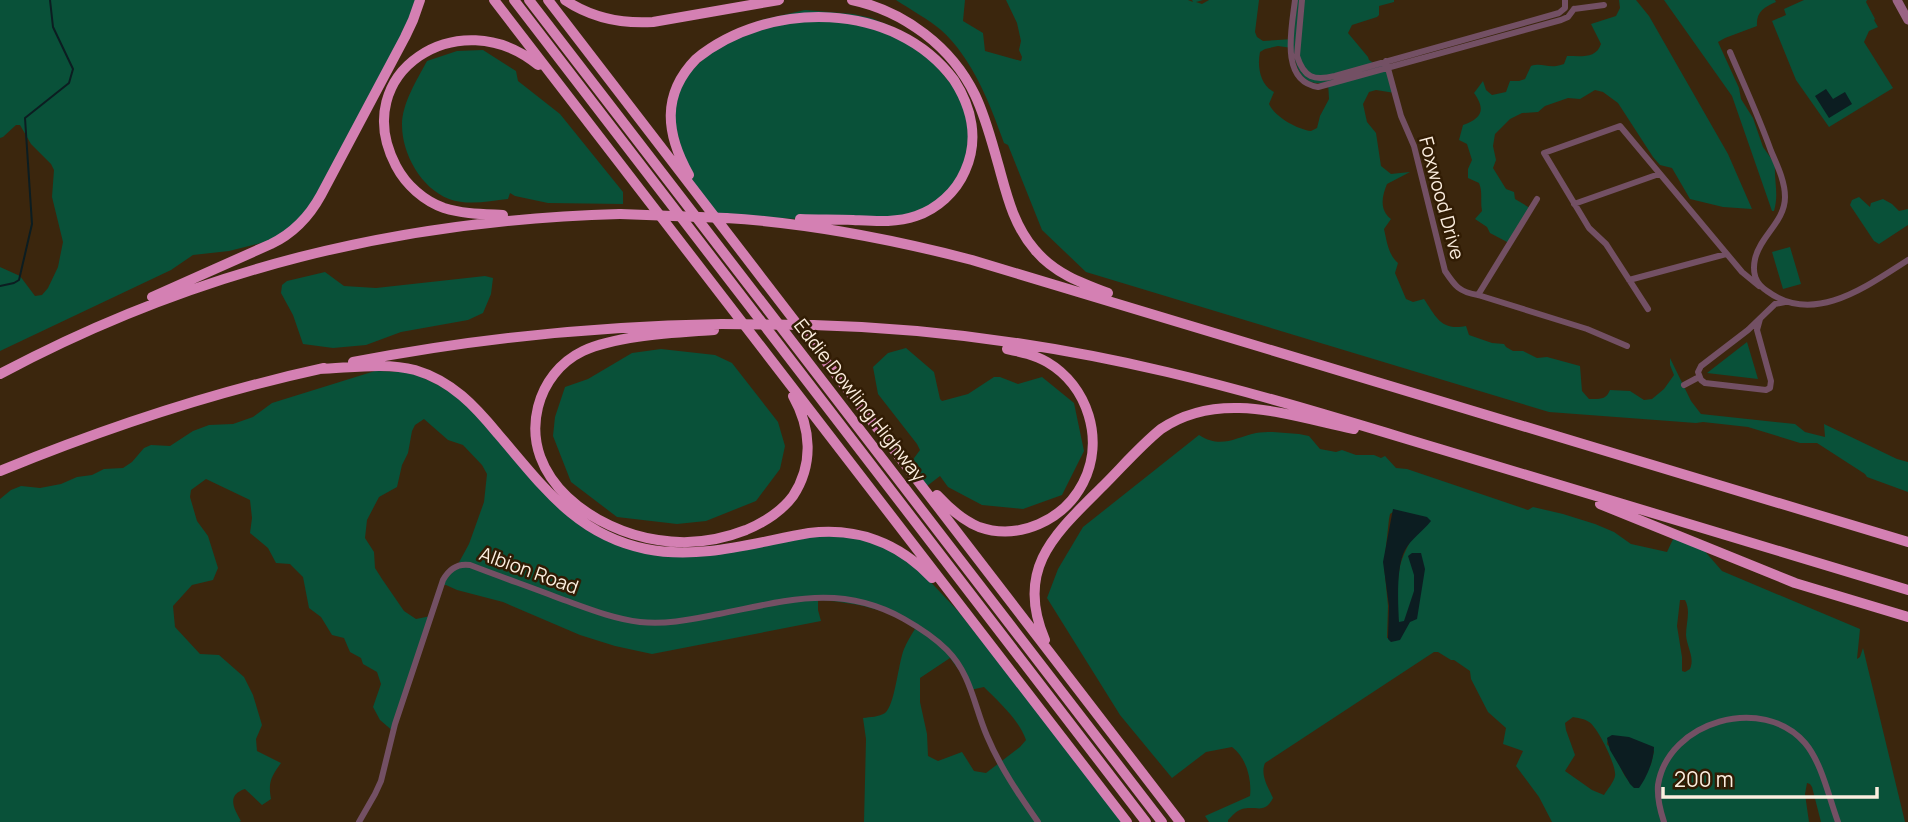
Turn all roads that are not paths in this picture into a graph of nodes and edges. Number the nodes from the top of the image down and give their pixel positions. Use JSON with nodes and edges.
{"nodes":[{"id":1,"x":420,"y":0,"type":"edge"},
{"id":2,"x":494,"y":0,"type":"edge"},
{"id":3,"x":514,"y":0,"type":"edge"},
{"id":4,"x":529,"y":0,"type":"edge"},
{"id":5,"x":548,"y":0,"type":"edge"},
{"id":6,"x":565,"y":0,"type":"edge"},
{"id":7,"x":779,"y":0,"type":"edge"},
{"id":8,"x":852,"y":0,"type":"edge"},
{"id":9,"x":1295,"y":0,"type":"edge"},
{"id":10,"x":1302,"y":0,"type":"edge"},
{"id":11,"x":1565,"y":0,"type":"edge"},
{"id":12,"x":1573,"y":0,"type":"edge"},
{"id":13,"x":1897,"y":0,"type":"edge"},
{"id":14,"x":1604,"y":5,"type":"dead end"},
{"id":15,"x":1574,"y":9,"type":"junction"},
{"id":16,"x":1908,"y":20,"type":"edge"},
{"id":17,"x":1456,"y":46,"type":"junction"},
{"id":18,"x":1730,"y":52,"type":"dead end"},
{"id":19,"x":1387,"y":65,"type":"junction"},
{"id":20,"x":1329,"y":82,"type":"junction"},
{"id":21,"x":578,"y":108,"type":"junction"},
{"id":22,"x":1659,"y":174,"type":"junction"},
{"id":23,"x":1537,"y":199,"type":"dead end"},
{"id":24,"x":1574,"y":204,"type":"junction"},
{"id":25,"x":708,"y":208,"type":"junction"},
{"id":26,"x":621,"y":214,"type":"junction"},
{"id":27,"x":729,"y":217,"type":"junction"},
{"id":28,"x":1726,"y":254,"type":"junction"},
{"id":29,"x":1907,"y":262,"type":"edge"},
{"id":30,"x":1629,"y":281,"type":"junction"},
{"id":31,"x":1759,"y":286,"type":"junction"},
{"id":32,"x":1478,"y":295,"type":"junction"},
{"id":33,"x":1787,"y":301,"type":"junction"},
{"id":34,"x":1648,"y":309,"type":"dead end"},
{"id":35,"x":125,"y":314,"type":"junction"},
{"id":36,"x":1760,"y":319,"type":"junction"},
{"id":37,"x":1196,"y":326,"type":"junction"},
{"id":38,"x":724,"y":327,"type":"junction"},
{"id":39,"x":936,"y":333,"type":"junction"},
{"id":40,"x":1627,"y":346,"type":"dead end"},
{"id":41,"x":766,"y":352,"type":"junction"},
{"id":42,"x":319,"y":369,"type":"junction"},
{"id":43,"x":0,"y":374,"type":"edge"},
{"id":44,"x":1699,"y":377,"type":"junction"},
{"id":45,"x":1684,"y":385,"type":"dead end"},
{"id":46,"x":1425,"y":444,"type":"junction"},
{"id":47,"x":890,"y":445,"type":"junction"},
{"id":48,"x":0,"y":471,"type":"edge"},
{"id":49,"x":1536,"y":478,"type":"junction"},
{"id":50,"x":1908,"y":541,"type":"edge"},
{"id":51,"x":1908,"y":590,"type":"edge"},
{"id":52,"x":1908,"y":617,"type":"edge"},
{"id":53,"x":989,"y":642,"type":"junction"},
{"id":54,"x":1061,"y":666,"type":"junction"},
{"id":55,"x":1838,"y":820,"type":"edge"},
{"id":56,"x":359,"y":822,"type":"edge"},
{"id":57,"x":1038,"y":822,"type":"edge"},
{"id":58,"x":1127,"y":822,"type":"edge"},
{"id":59,"x":1146,"y":822,"type":"edge"},
{"id":60,"x":1162,"y":822,"type":"edge"},
{"id":61,"x":1180,"y":822,"type":"edge"},
{"id":62,"x":1664,"y":822,"type":"edge"}],
"edges":[{"from":1,"to":35,"type":"highway"},
{"from":2,"to":21,"type":"highway"},
{"from":3,"to":59,"type":"highway","name":"Eddie Dowling Highway"},
{"from":4,"to":60,"type":"highway","name":"Eddie Dowling Highway"},
{"from":5,"to":25,"type":"highway"},
{"from":6,"to":7,"type":"highway"},
{"from":8,"to":37,"type":"highway"},
{"from":9,"to":20,"type":"street"},
{"from":10,"to":20,"type":"street"},
{"from":11,"to":17,"type":"street"},
{"from":12,"to":15,"type":"street"},
{"from":13,"to":16,"type":"main road"},
{"from":14,"to":15,"type":"street"},
{"from":15,"to":17,"type":"street"},
{"from":17,"to":19,"type":"street"},
{"from":18,"to":31,"type":"street"},
{"from":19,"to":20,"type":"street"},
{"from":19,"to":32,"type":"street","name":"Foxwood Drive"},
{"from":21,"to":26,"type":"highway"},
{"from":21,"to":41,"type":"highway"},
{"from":22,"to":24,"type":"street"},
{"from":22,"to":24,"type":"street"},
{"from":22,"to":28,"type":"street"},
{"from":23,"to":32,"type":"street"},
{"from":24,"to":30,"type":"street"},
{"from":25,"to":27,"type":"highway"},
{"from":25,"to":47,"type":"highway"},
{"from":26,"to":27,"type":"highway","bridge":true},
{"from":26,"to":35,"type":"highway"},
{"from":27,"to":37,"type":"highway"},
{"from":28,"to":30,"type":"street"},
{"from":28,"to":31,"type":"street"},
{"from":29,"to":33,"type":"street"},
{"from":30,"to":34,"type":"street"},
{"from":31,"to":33,"type":"street"},
{"from":32,"to":40,"type":"street","name":"Foxwood Drive"},
{"from":33,"to":36,"type":"street"},
{"from":35,"to":43,"type":"highway"},
{"from":36,"to":44,"type":"street"},
{"from":36,"to":44,"type":"street"},
{"from":37,"to":50,"type":"highway"},
{"from":38,"to":39,"type":"highway","bridge":true},
{"from":38,"to":41,"type":"highway"},
{"from":38,"to":42,"type":"highway"},
{"from":39,"to":46,"type":"highway"},
{"from":39,"to":47,"type":"highway"},
{"from":41,"to":53,"type":"highway"},
{"from":42,"to":48,"type":"highway"},
{"from":42,"to":53,"type":"highway"},
{"from":44,"to":45,"type":"street"},
{"from":46,"to":49,"type":"highway"},
{"from":46,"to":54,"type":"highway"},
{"from":47,"to":54,"type":"highway"},
{"from":49,"to":51,"type":"highway"},
{"from":49,"to":52,"type":"highway"},
{"from":53,"to":58,"type":"highway"},
{"from":54,"to":61,"type":"highway"},
{"from":55,"to":62,"type":"street"},
{"from":56,"to":57,"type":"street","name":"Albion Road"}]}
